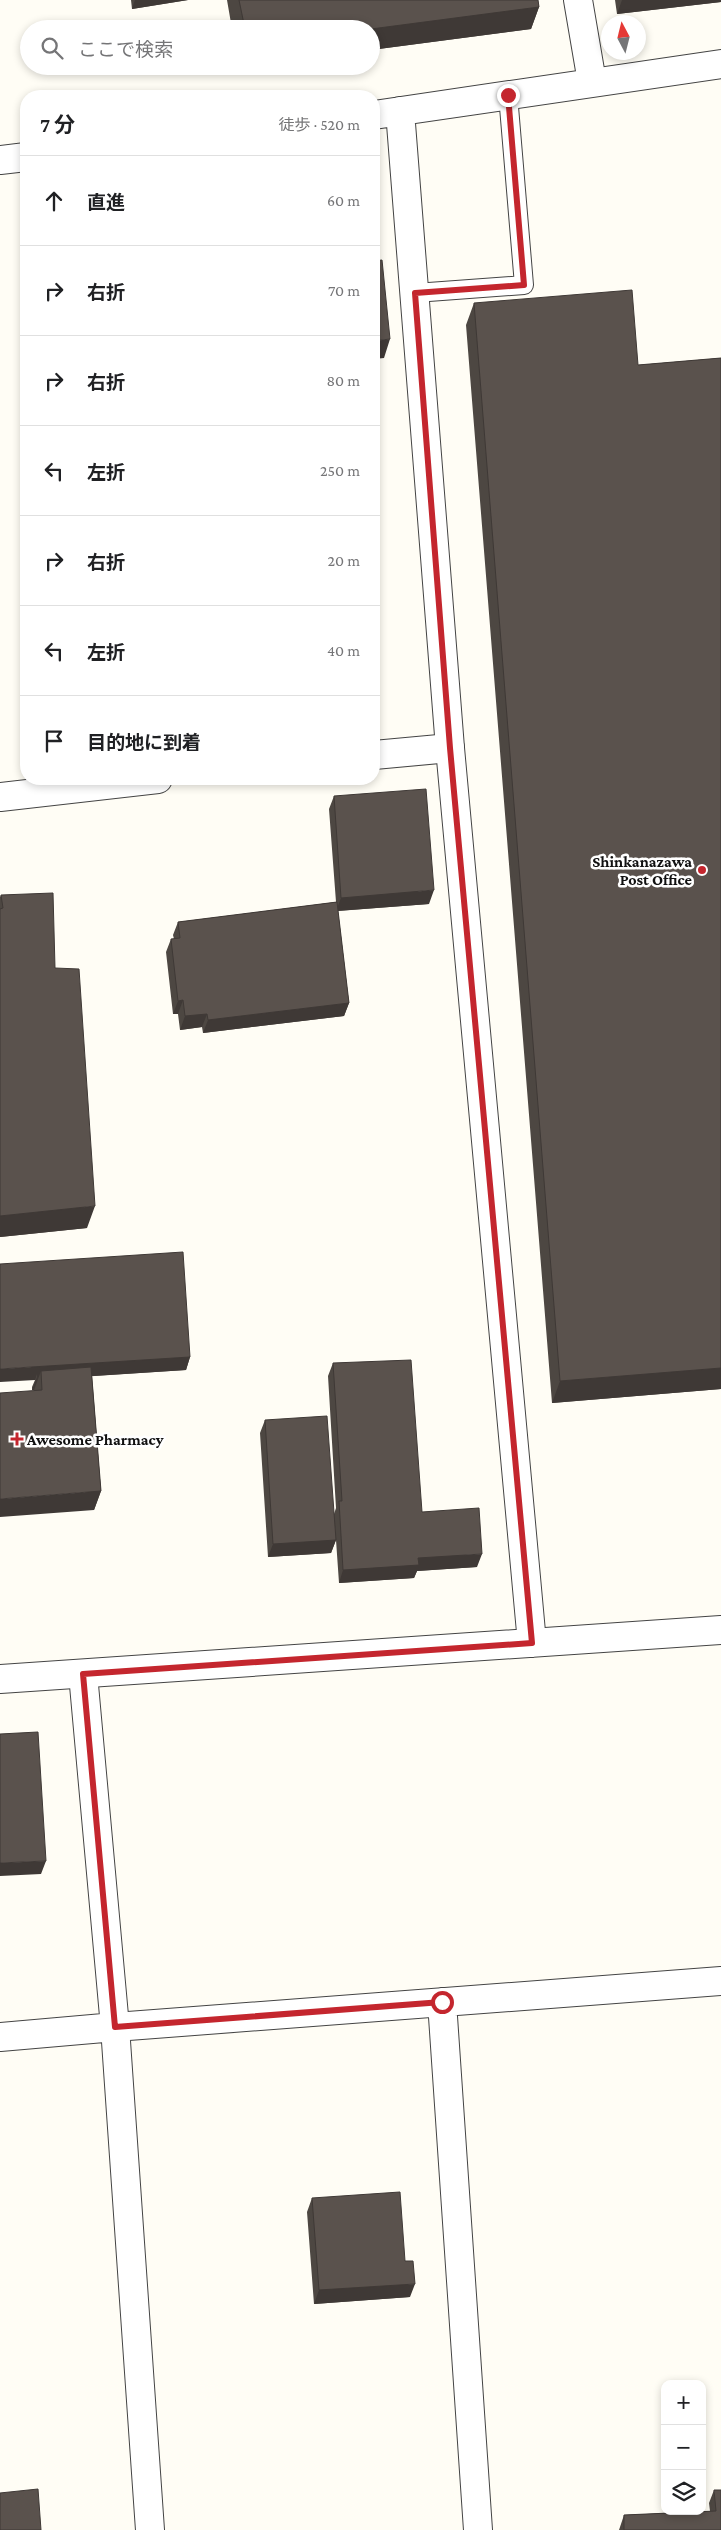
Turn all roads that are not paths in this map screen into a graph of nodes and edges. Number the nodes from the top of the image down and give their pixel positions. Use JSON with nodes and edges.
{"nodes":[{"id":1,"x":578,"y":0,"type":"edge"},
{"id":2,"x":721,"y":64,"type":"edge"},
{"id":3,"x":592,"y":82,"type":"junction"},
{"id":4,"x":508,"y":95,"type":"junction"},
{"id":5,"x":400,"y":111,"type":"junction"},
{"id":6,"x":380,"y":114,"type":"edge"},
{"id":7,"x":20,"y":158,"type":"edge"},
{"id":8,"x":0,"y":160,"type":"edge"},
{"id":9,"x":415,"y":293,"type":"junction"},
{"id":10,"x":450,"y":748,"type":"junction"},
{"id":11,"x":380,"y":755,"type":"edge"},
{"id":12,"x":105,"y":785,"type":"edge"},
{"id":13,"x":0,"y":797,"type":"edge"},
{"id":14,"x":721,"y":1630,"type":"edge"},
{"id":15,"x":532,"y":1643,"type":"junction"},
{"id":16,"x":83,"y":1674,"type":"junction"},
{"id":17,"x":0,"y":1679,"type":"edge"},
{"id":18,"x":721,"y":1981,"type":"edge"},
{"id":19,"x":442,"y":2002,"type":"junction"},
{"id":20,"x":115,"y":2027,"type":"junction"},
{"id":21,"x":0,"y":2037,"type":"edge"},
{"id":22,"x":150,"y":2530,"type":"edge"},
{"id":23,"x":478,"y":2530,"type":"edge"}],
"edges":[{"from":1,"to":3,"type":"street"},
{"from":2,"to":3,"type":"street"},
{"from":3,"to":4,"type":"street"},
{"from":4,"to":5,"type":"street"},
{"from":4,"to":9,"type":"lane"},
{"from":5,"to":6,"type":"street"},
{"from":5,"to":9,"type":"street"},
{"from":7,"to":8,"type":"street"},
{"from":9,"to":10,"type":"street"},
{"from":10,"to":11,"type":"street"},
{"from":10,"to":15,"type":"street"},
{"from":12,"to":13,"type":"street"},
{"from":14,"to":15,"type":"street"},
{"from":15,"to":16,"type":"street"},
{"from":16,"to":17,"type":"street"},
{"from":16,"to":20,"type":"street"},
{"from":18,"to":19,"type":"street"},
{"from":19,"to":20,"type":"street"},
{"from":19,"to":23,"type":"street"},
{"from":20,"to":21,"type":"street"},
{"from":20,"to":22,"type":"street"}]}
